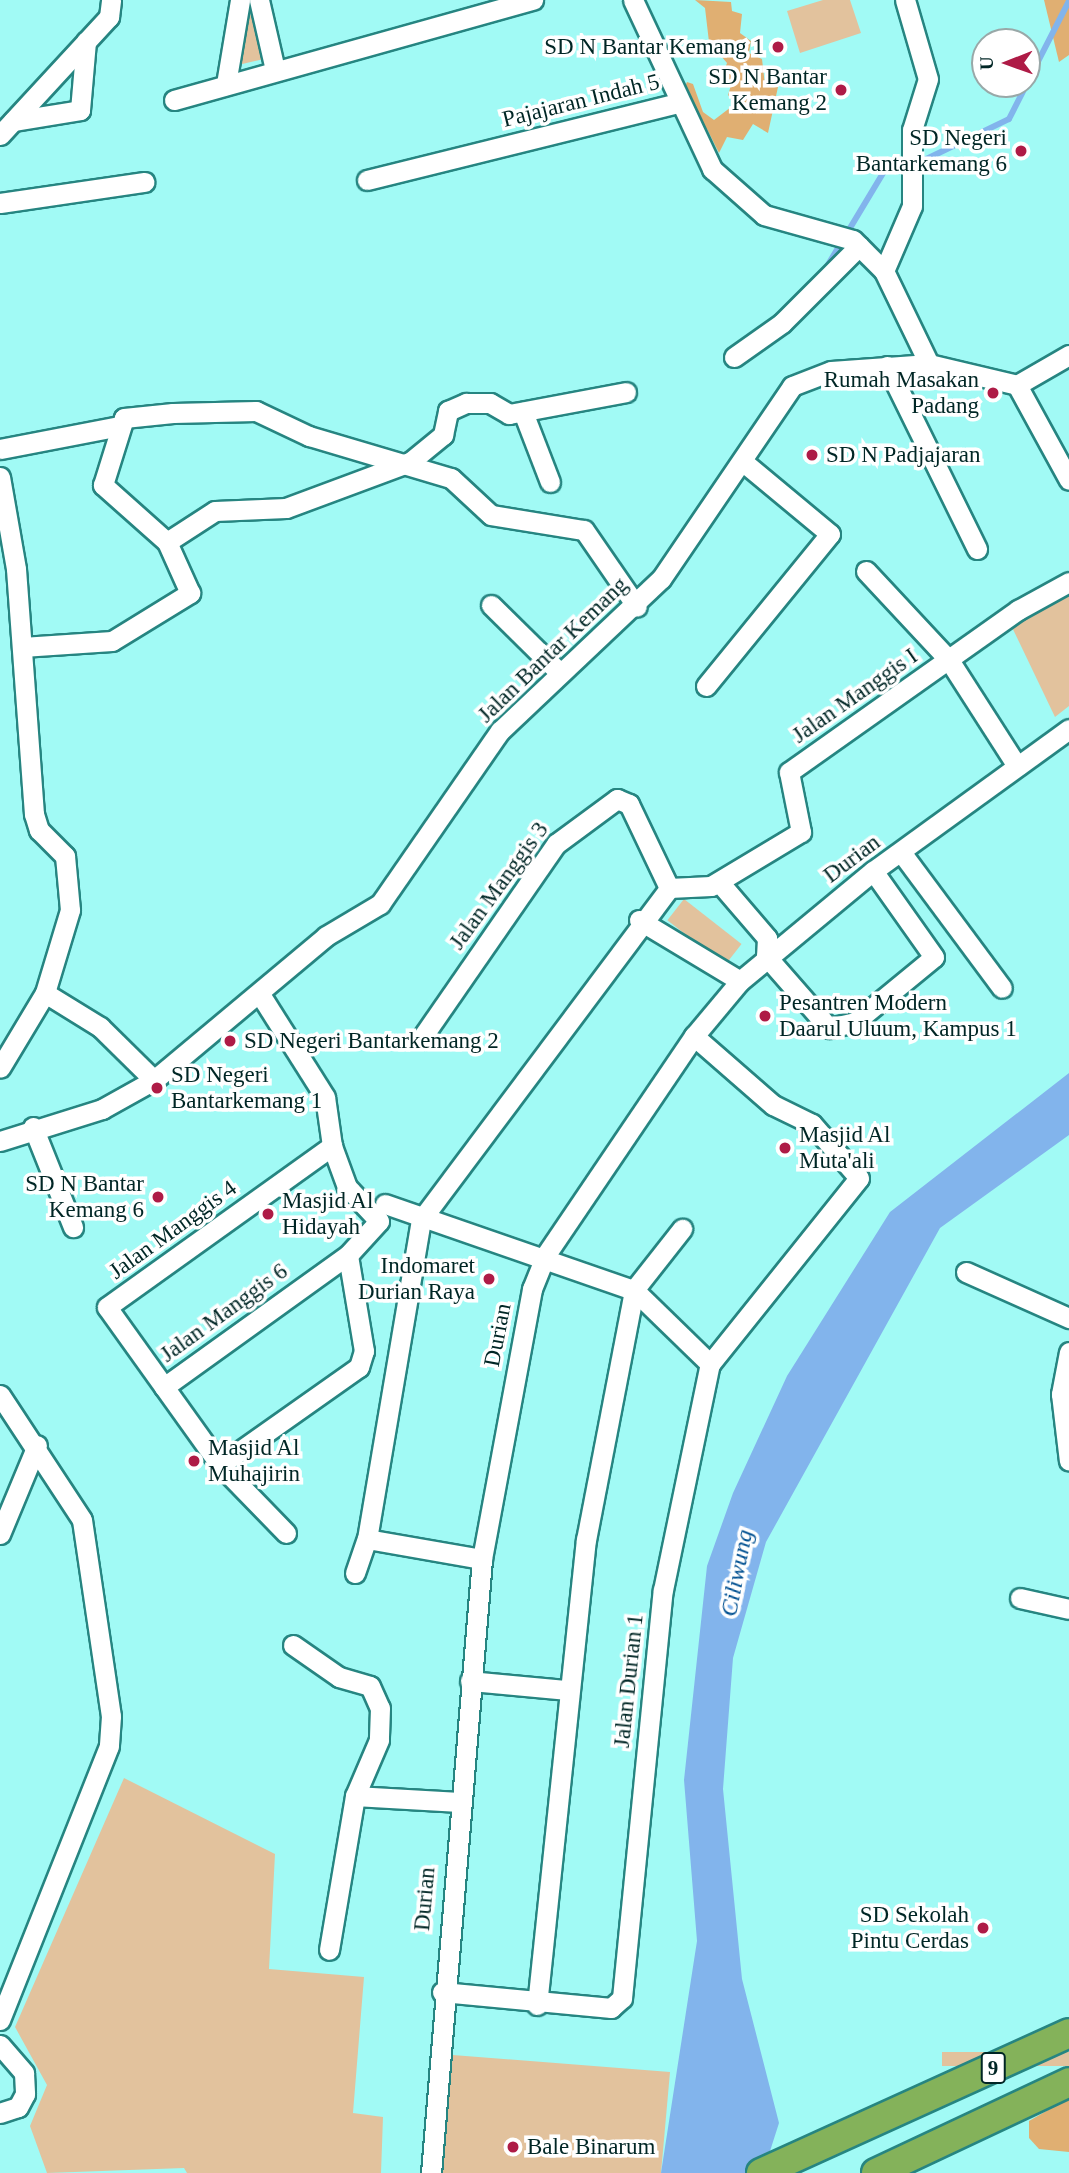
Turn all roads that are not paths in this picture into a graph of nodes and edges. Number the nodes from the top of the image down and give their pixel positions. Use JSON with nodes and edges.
{"nodes":[{"id":1,"x":111,"y":0,"type":"edge"},
{"id":2,"x":240,"y":0,"type":"edge"},
{"id":3,"x":259,"y":0,"type":"edge"},
{"id":4,"x":533,"y":0,"type":"edge"},
{"id":5,"x":633,"y":0,"type":"edge"},
{"id":6,"x":905,"y":0,"type":"edge"},
{"id":7,"x":86,"y":40,"type":"junction"},
{"id":8,"x":275,"y":70,"type":"junction"},
{"id":9,"x":226,"y":84,"type":"junction"},
{"id":10,"x":174,"y":100,"type":"dead end"},
{"id":11,"x":677,"y":103,"type":"junction"},
{"id":12,"x":7,"y":128,"type":"edge"},
{"id":13,"x":367,"y":180,"type":"dead end"},
{"id":14,"x":144,"y":182,"type":"dead end"},
{"id":15,"x":0,"y":203,"type":"edge"},
{"id":16,"x":850,"y":239,"type":"junction"},
{"id":17,"x":884,"y":271,"type":"junction"},
{"id":18,"x":1069,"y":355,"type":"edge"},
{"id":19,"x":734,"y":357,"type":"dead end"},
{"id":20,"x":929,"y":365,"type":"junction"},
{"id":21,"x":887,"y":366,"type":"junction"},
{"id":22,"x":1017,"y":385,"type":"junction"},
{"id":23,"x":625,"y":392,"type":"dead end"},
{"id":24,"x":523,"y":412,"type":"junction"},
{"id":25,"x":119,"y":426,"type":"junction"},
{"id":26,"x":0,"y":449,"type":"edge"},
{"id":27,"x":742,"y":461,"type":"junction"},
{"id":28,"x":410,"y":462,"type":"junction"},
{"id":29,"x":1067,"y":469,"type":"edge"},
{"id":30,"x":0,"y":477,"type":"edge"},
{"id":31,"x":550,"y":482,"type":"dead end"},
{"id":32,"x":167,"y":542,"type":"junction"},
{"id":33,"x":977,"y":549,"type":"dead end"},
{"id":34,"x":866,"y":571,"type":"dead end"},
{"id":35,"x":1069,"y":582,"type":"edge"},
{"id":36,"x":491,"y":606,"type":"dead end"},
{"id":37,"x":637,"y":607,"type":"junction"},
{"id":38,"x":22,"y":646,"type":"junction"},
{"id":39,"x":949,"y":660,"type":"junction"},
{"id":40,"x":559,"y":672,"type":"junction"},
{"id":41,"x":706,"y":686,"type":"dead end"},
{"id":42,"x":1069,"y":730,"type":"edge"},
{"id":43,"x":1017,"y":766,"type":"junction"},
{"id":44,"x":901,"y":852,"type":"junction"},
{"id":45,"x":873,"y":872,"type":"junction"},
{"id":46,"x":719,"y":882,"type":"junction"},
{"id":47,"x":669,"y":888,"type":"junction"},
{"id":48,"x":639,"y":920,"type":"junction"},
{"id":49,"x":766,"y":956,"type":"junction"},
{"id":50,"x":740,"y":981,"type":"junction"},
{"id":51,"x":1002,"y":988,"type":"dead end"},
{"id":52,"x":45,"y":993,"type":"junction"},
{"id":53,"x":260,"y":995,"type":"junction"},
{"id":54,"x":423,"y":1035,"type":"dead end"},
{"id":55,"x":694,"y":1035,"type":"junction"},
{"id":56,"x":0,"y":1068,"type":"edge"},
{"id":57,"x":154,"y":1080,"type":"junction"},
{"id":58,"x":11,"y":1135,"type":"edge"},
{"id":59,"x":332,"y":1146,"type":"junction"},
{"id":60,"x":385,"y":1204,"type":"dead end"},
{"id":61,"x":421,"y":1220,"type":"junction"},
{"id":62,"x":73,"y":1227,"type":"dead end"},
{"id":63,"x":682,"y":1229,"type":"dead end"},
{"id":64,"x":348,"y":1255,"type":"junction"},
{"id":65,"x":545,"y":1256,"type":"junction"},
{"id":66,"x":966,"y":1272,"type":"dead end"},
{"id":67,"x":634,"y":1290,"type":"junction"},
{"id":68,"x":1069,"y":1318,"type":"edge"},
{"id":69,"x":1069,"y":1352,"type":"edge"},
{"id":70,"x":710,"y":1364,"type":"junction"},
{"id":71,"x":164,"y":1387,"type":"junction"},
{"id":72,"x":0,"y":1395,"type":"edge"},
{"id":73,"x":37,"y":1445,"type":"junction"},
{"id":74,"x":1069,"y":1461,"type":"edge"},
{"id":75,"x":220,"y":1465,"type":"junction"},
{"id":76,"x":286,"y":1533,"type":"dead end"},
{"id":77,"x":0,"y":1534,"type":"edge"},
{"id":78,"x":367,"y":1539,"type":"junction"},
{"id":79,"x":482,"y":1559,"type":"junction"},
{"id":80,"x":355,"y":1573,"type":"dead end"},
{"id":81,"x":1020,"y":1598,"type":"dead end"},
{"id":82,"x":1069,"y":1609,"type":"edge"},
{"id":83,"x":293,"y":1645,"type":"dead end"},
{"id":84,"x":470,"y":1681,"type":"junction"},
{"id":85,"x":567,"y":1690,"type":"junction"},
{"id":86,"x":355,"y":1796,"type":"junction"},
{"id":87,"x":459,"y":1802,"type":"junction"},
{"id":88,"x":329,"y":1950,"type":"dead end"},
{"id":89,"x":442,"y":1992,"type":"junction"},
{"id":90,"x":537,"y":2005,"type":"junction"},
{"id":91,"x":0,"y":2020,"type":"edge"},
{"id":92,"x":1069,"y":2034,"type":"edge"},
{"id":93,"x":0,"y":2045,"type":"edge"},
{"id":94,"x":1069,"y":2082,"type":"edge"},
{"id":95,"x":917,"y":2102,"type":"junction"},
{"id":96,"x":0,"y":2113,"type":"edge"},
{"id":97,"x":936,"y":2144,"type":"junction"},
{"id":98,"x":770,"y":2169,"type":"edge"},
{"id":99,"x":431,"y":2173,"type":"edge"},
{"id":100,"x":876,"y":2173,"type":"edge"}],
"edges":[{"from":1,"to":7,"type":"street"},
{"from":2,"to":9,"type":"street"},
{"from":3,"to":8,"type":"street"},
{"from":4,"to":8,"type":"street"},
{"from":5,"to":11,"type":"street"},
{"from":6,"to":17,"type":"street"},
{"from":7,"to":12,"type":"street"},
{"from":7,"to":12,"type":"street"},
{"from":8,"to":9,"type":"street"},
{"from":9,"to":10,"type":"street"},
{"from":11,"to":13,"type":"street","name":"Pajajaran Indah 5"},
{"from":11,"to":16,"type":"street","name":"Pajajaran Indah 5"},
{"from":14,"to":15,"type":"street"},
{"from":16,"to":17,"type":"street"},
{"from":16,"to":19,"type":"street"},
{"from":17,"to":20,"type":"street"},
{"from":18,"to":22,"type":"street"},
{"from":20,"to":21,"type":"street","name":"Jalan Bantar Kemang"},
{"from":20,"to":22,"type":"street","name":"Jalan Bantar Kemang"},
{"from":21,"to":27,"type":"street","name":"Jalan Bantar Kemang"},
{"from":21,"to":33,"type":"street"},
{"from":22,"to":29,"type":"street"},
{"from":23,"to":24,"type":"street"},
{"from":24,"to":28,"type":"street"},
{"from":24,"to":31,"type":"street"},
{"from":25,"to":26,"type":"street"},
{"from":25,"to":28,"type":"street"},
{"from":25,"to":32,"type":"street"},
{"from":27,"to":37,"type":"street","name":"Jalan Bantar Kemang"},
{"from":27,"to":41,"type":"street"},
{"from":28,"to":32,"type":"street"},
{"from":28,"to":37,"type":"street"},
{"from":30,"to":38,"type":"street"},
{"from":32,"to":38,"type":"street"},
{"from":34,"to":39,"type":"street"},
{"from":35,"to":39,"type":"street"},
{"from":36,"to":40,"type":"street"},
{"from":37,"to":40,"type":"street","name":"Jalan Bantar Kemang"},
{"from":38,"to":52,"type":"street"},
{"from":39,"to":43,"type":"street"},
{"from":39,"to":46,"type":"street","name":"Jalan Manggis I"},
{"from":40,"to":53,"type":"street","name":"Jalan Bantar Kemang"},
{"from":42,"to":43,"type":"street","name":"Durian"},
{"from":43,"to":44,"type":"street","name":"Durian"},
{"from":44,"to":45,"type":"street","name":"Durian"},
{"from":44,"to":51,"type":"street"},
{"from":45,"to":49,"type":"street","name":"Durian"},
{"from":45,"to":49,"type":"street"},
{"from":46,"to":47,"type":"street","name":"Jalan Manggis I"},
{"from":46,"to":49,"type":"street"},
{"from":47,"to":48,"type":"street"},
{"from":47,"to":54,"type":"street","name":"Jalan Manggis 3"},
{"from":48,"to":50,"type":"street"},
{"from":48,"to":61,"type":"street"},
{"from":49,"to":50,"type":"street","name":"Durian"},
{"from":50,"to":55,"type":"street","name":"Durian"},
{"from":52,"to":56,"type":"street"},
{"from":52,"to":57,"type":"street"},
{"from":53,"to":57,"type":"street","name":"Jalan Bantar Kemang"},
{"from":53,"to":59,"type":"street"},
{"from":55,"to":65,"type":"street","name":"Durian"},
{"from":55,"to":70,"type":"street"},
{"from":57,"to":58,"type":"street","name":"Jalan Bantar Kemang"},
{"from":58,"to":62,"type":"street"},
{"from":59,"to":64,"type":"street","name":"Jalan Manggis 6"},
{"from":59,"to":71,"type":"street","name":"Jalan Manggis 4"},
{"from":60,"to":61,"type":"street"},
{"from":61,"to":65,"type":"street"},
{"from":61,"to":78,"type":"street"},
{"from":63,"to":67,"type":"street"},
{"from":64,"to":71,"type":"street","name":"Jalan Manggis 6"},
{"from":64,"to":75,"type":"street"},
{"from":65,"to":67,"type":"street"},
{"from":65,"to":79,"type":"street","name":"Durian"},
{"from":66,"to":68,"type":"street"},
{"from":67,"to":70,"type":"street"},
{"from":67,"to":85,"type":"street"},
{"from":69,"to":74,"type":"street"},
{"from":70,"to":90,"type":"street","name":"Jalan Durian 1"},
{"from":71,"to":75,"type":"street","name":"Jalan Manggis 4"},
{"from":72,"to":73,"type":"street"},
{"from":73,"to":77,"type":"street"},
{"from":73,"to":91,"type":"street"},
{"from":75,"to":76,"type":"street","name":"Jalan Manggis 4"},
{"from":78,"to":79,"type":"street"},
{"from":78,"to":80,"type":"street"},
{"from":79,"to":84,"type":"street","name":"Durian"},
{"from":81,"to":82,"type":"street"},
{"from":83,"to":86,"type":"street"},
{"from":84,"to":85,"type":"street"},
{"from":84,"to":87,"type":"street","name":"Durian"},
{"from":85,"to":90,"type":"street"},
{"from":86,"to":87,"type":"street"},
{"from":86,"to":88,"type":"street"},
{"from":87,"to":89,"type":"street","name":"Durian"},
{"from":89,"to":90,"type":"street"},
{"from":89,"to":99,"type":"street","name":"Durian"},
{"from":92,"to":95,"type":"highway","number":"9"},
{"from":93,"to":96,"type":"street"},
{"from":94,"to":97,"type":"highway","number":"9"},
{"from":95,"to":97,"type":"highway"},
{"from":95,"to":98,"type":"highway","number":"9"},
{"from":97,"to":100,"type":"highway","number":"9"}]}
